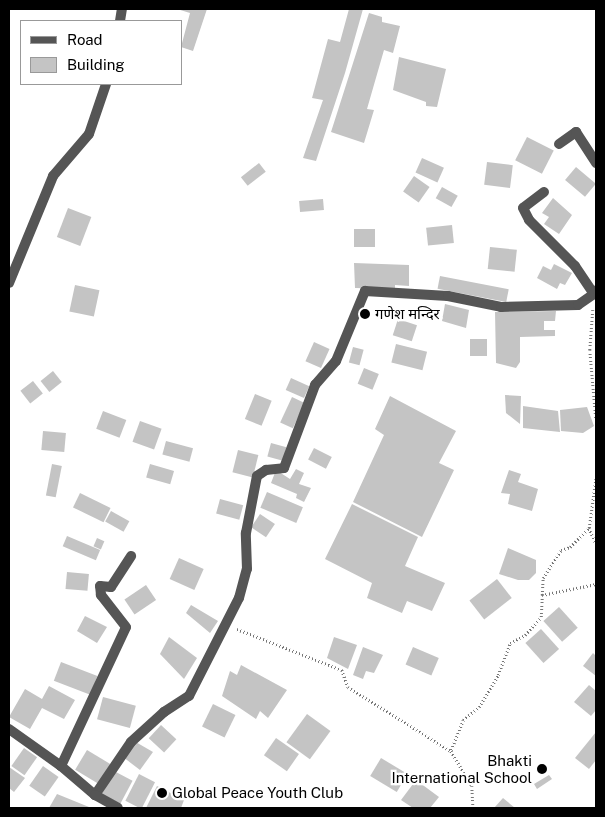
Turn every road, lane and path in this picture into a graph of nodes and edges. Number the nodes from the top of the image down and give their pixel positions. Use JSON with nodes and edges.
{"nodes":[{"id":1,"x":106,"y":85,"type":"edge"},
{"id":2,"x":559,"y":144,"type":"dead end"},
{"id":3,"x":596,"y":163,"type":"edge"},
{"id":4,"x":544,"y":192,"type":"dead end"},
{"id":5,"x":9,"y":283,"type":"edge"},
{"id":6,"x":595,"y":292,"type":"edge"},
{"id":7,"x":596,"y":418,"type":"edge"},
{"id":8,"x":596,"y":476,"type":"edge"},
{"id":9,"x":589,"y":528,"type":"junction"},
{"id":10,"x":596,"y":544,"type":"edge"},
{"id":11,"x":131,"y":556,"type":"dead end"},
{"id":12,"x":596,"y":584,"type":"edge"},
{"id":13,"x":542,"y":595,"type":"junction"},
{"id":14,"x":222,"y":628,"type":"junction"},
{"id":15,"x":9,"y":730,"type":"edge"},
{"id":16,"x":451,"y":751,"type":"junction"},
{"id":17,"x":61,"y":766,"type":"junction"},
{"id":18,"x":95,"y":795,"type":"junction"},
{"id":19,"x":108,"y":804,"type":"edge"},
{"id":20,"x":118,"y":808,"type":"edge"},
{"id":21,"x":473,"y":808,"type":"edge"}],
"edges":[{"from":1,"to":5,"type":"street"},
{"from":2,"to":3,"type":"street"},
{"from":4,"to":6,"type":"street"},
{"from":6,"to":7,"type":"path"},
{"from":6,"to":14,"type":"street"},
{"from":8,"to":9,"type":"path"},
{"from":9,"to":10,"type":"path"},
{"from":9,"to":13,"type":"path"},
{"from":11,"to":17,"type":"street"},
{"from":12,"to":13,"type":"path"},
{"from":13,"to":16,"type":"path"},
{"from":14,"to":16,"type":"path"},
{"from":14,"to":18,"type":"street"},
{"from":15,"to":17,"type":"street"},
{"from":16,"to":21,"type":"path"},
{"from":17,"to":18,"type":"street"},
{"from":18,"to":19,"type":"street"},
{"from":19,"to":20,"type":"street"}]}
